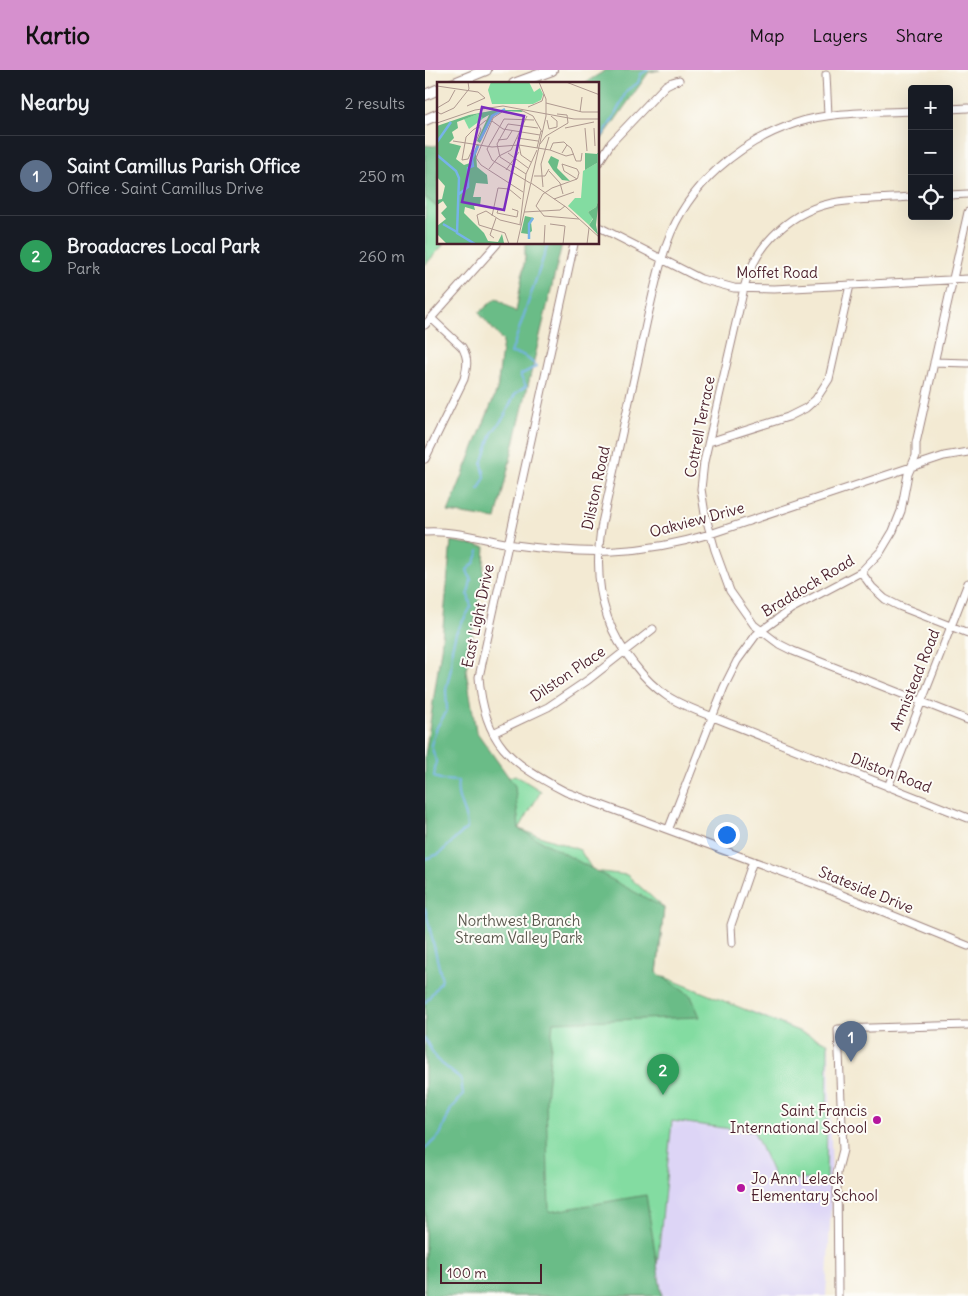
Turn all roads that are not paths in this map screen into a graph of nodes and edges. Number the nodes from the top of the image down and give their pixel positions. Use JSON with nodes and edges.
{"nodes":[{"id":1,"x":486,"y":70,"type":"edge"},
{"id":2,"x":552,"y":70,"type":"edge"},
{"id":3,"x":826,"y":75,"type":"dead end"},
{"id":4,"x":679,"y":80,"type":"dead end"},
{"id":5,"x":457,"y":82,"type":"edge"},
{"id":6,"x":519,"y":82,"type":"edge"},
{"id":7,"x":437,"y":90,"type":"edge"},
{"id":8,"x":425,"y":95,"type":"edge"},
{"id":9,"x":968,"y":108,"type":"edge"},
{"id":10,"x":953,"y":109,"type":"edge"},
{"id":11,"x":908,"y":111,"type":"edge"},
{"id":12,"x":437,"y":115,"type":"edge"},
{"id":13,"x":828,"y":116,"type":"junction"},
{"id":14,"x":425,"y":120,"type":"edge"},
{"id":15,"x":600,"y":160,"type":"edge"},
{"id":16,"x":968,"y":194,"type":"edge"},
{"id":17,"x":953,"y":195,"type":"edge"},
{"id":18,"x":908,"y":197,"type":"edge"},
{"id":19,"x":968,"y":212,"type":"edge"},
{"id":20,"x":600,"y":228,"type":"edge"},
{"id":21,"x":496,"y":245,"type":"edge"},
{"id":22,"x":574,"y":245,"type":"edge"},
{"id":23,"x":663,"y":260,"type":"junction"},
{"id":24,"x":968,"y":279,"type":"edge"},
{"id":25,"x":953,"y":280,"type":"junction"},
{"id":26,"x":850,"y":286,"type":"junction"},
{"id":27,"x":743,"y":288,"type":"junction"},
{"id":28,"x":431,"y":318,"type":"junction"},
{"id":29,"x":425,"y":325,"type":"edge"},
{"id":30,"x":934,"y":362,"type":"junction"},
{"id":31,"x":968,"y":363,"type":"edge"},
{"id":32,"x":709,"y":442,"type":"junction"},
{"id":33,"x":968,"y":452,"type":"edge"},
{"id":34,"x":425,"y":459,"type":"edge"},
{"id":35,"x":912,"y":466,"type":"junction"},
{"id":36,"x":425,"y":532,"type":"edge"},
{"id":37,"x":710,"y":534,"type":"junction"},
{"id":38,"x":507,"y":543,"type":"junction"},
{"id":39,"x":599,"y":552,"type":"junction"},
{"id":40,"x":861,"y":572,"type":"junction"},
{"id":41,"x":968,"y":583,"type":"edge"},
{"id":42,"x":951,"y":626,"type":"junction"},
{"id":43,"x":653,"y":629,"type":"dead end"},
{"id":44,"x":761,"y":630,"type":"junction"},
{"id":45,"x":968,"y":633,"type":"edge"},
{"id":46,"x":624,"y":652,"type":"junction"},
{"id":47,"x":921,"y":702,"type":"junction"},
{"id":48,"x":713,"y":718,"type":"junction"},
{"id":49,"x":968,"y":720,"type":"edge"},
{"id":50,"x":493,"y":734,"type":"junction"},
{"id":51,"x":888,"y":786,"type":"junction"},
{"id":52,"x":968,"y":818,"type":"edge"},
{"id":53,"x":669,"y":828,"type":"junction"},
{"id":54,"x":753,"y":861,"type":"junction"},
{"id":55,"x":731,"y":943,"type":"dead end"},
{"id":56,"x":968,"y":946,"type":"edge"},
{"id":57,"x":968,"y":1025,"type":"edge"},
{"id":58,"x":838,"y":1296,"type":"edge"}],
"edges":[{"from":1,"to":5,"type":"highway"},
{"from":2,"to":6,"type":"highway"},
{"from":3,"to":13,"type":"street"},
{"from":4,"to":15,"type":"street"},
{"from":7,"to":8,"type":"highway"},
{"from":9,"to":10,"type":"street"},
{"from":11,"to":13,"type":"street","name":"Dilston Road"},
{"from":12,"to":14,"type":"highway"},
{"from":13,"to":23,"type":"street","name":"Dilston Road"},
{"from":16,"to":17,"type":"street"},
{"from":18,"to":27,"type":"street","name":"Cottrell Terrace"},
{"from":19,"to":25,"type":"street","name":"Braddock Road"},
{"from":20,"to":23,"type":"street","name":"Moffet Road"},
{"from":21,"to":28,"type":"street"},
{"from":22,"to":38,"type":"street","name":"East Light Drive"},
{"from":23,"to":27,"type":"street","name":"Moffet Road"},
{"from":23,"to":39,"type":"street","name":"Dilston Road"},
{"from":24,"to":25,"type":"street","name":"Moffet Road"},
{"from":25,"to":26,"type":"street","name":"Moffet Road"},
{"from":25,"to":30,"type":"street","name":"Braddock Road"},
{"from":26,"to":27,"type":"street","name":"Moffet Road"},
{"from":26,"to":32,"type":"street"},
{"from":27,"to":32,"type":"street","name":"Cottrell Terrace"},
{"from":28,"to":29,"type":"street"},
{"from":28,"to":34,"type":"street"},
{"from":30,"to":31,"type":"street"},
{"from":30,"to":35,"type":"street","name":"Braddock Road"},
{"from":32,"to":37,"type":"street","name":"Cottrell Terrace"},
{"from":33,"to":35,"type":"street","name":"Oakview Drive"},
{"from":35,"to":37,"type":"street","name":"Oakview Drive"},
{"from":35,"to":40,"type":"street","name":"Braddock Road"},
{"from":36,"to":38,"type":"street","name":"Oakview Drive"},
{"from":37,"to":39,"type":"street","name":"Oakview Drive"},
{"from":37,"to":44,"type":"street","name":"Cottrell Terrace"},
{"from":38,"to":39,"type":"street","name":"Oakview Drive"},
{"from":38,"to":50,"type":"street","name":"East Light Drive"},
{"from":39,"to":46,"type":"street","name":"Dilston Road"},
{"from":40,"to":42,"type":"street"},
{"from":40,"to":44,"type":"street","name":"Braddock Road"},
{"from":41,"to":42,"type":"street","name":"Armistead Road"},
{"from":42,"to":45,"type":"street"},
{"from":42,"to":47,"type":"street","name":"Armistead Road"},
{"from":43,"to":46,"type":"street","name":"Dilston Place"},
{"from":44,"to":47,"type":"street","name":"Cottrell Terrace"},
{"from":44,"to":48,"type":"street","name":"Braddock Road"},
{"from":46,"to":48,"type":"street","name":"Dilston Road"},
{"from":46,"to":50,"type":"street","name":"Dilston Place"},
{"from":47,"to":49,"type":"street","name":"Cottrell Terrace"},
{"from":47,"to":51,"type":"street","name":"Armistead Road"},
{"from":48,"to":51,"type":"street","name":"Dilston Road"},
{"from":48,"to":53,"type":"street","name":"Braddock Road"},
{"from":50,"to":53,"type":"street","name":"East Light Drive"},
{"from":51,"to":52,"type":"street","name":"Dilston Road"},
{"from":53,"to":54,"type":"street","name":"East Light Drive"},
{"from":54,"to":55,"type":"street"},
{"from":54,"to":56,"type":"street","name":"Stateside Drive"},
{"from":57,"to":58,"type":"street"}]}
